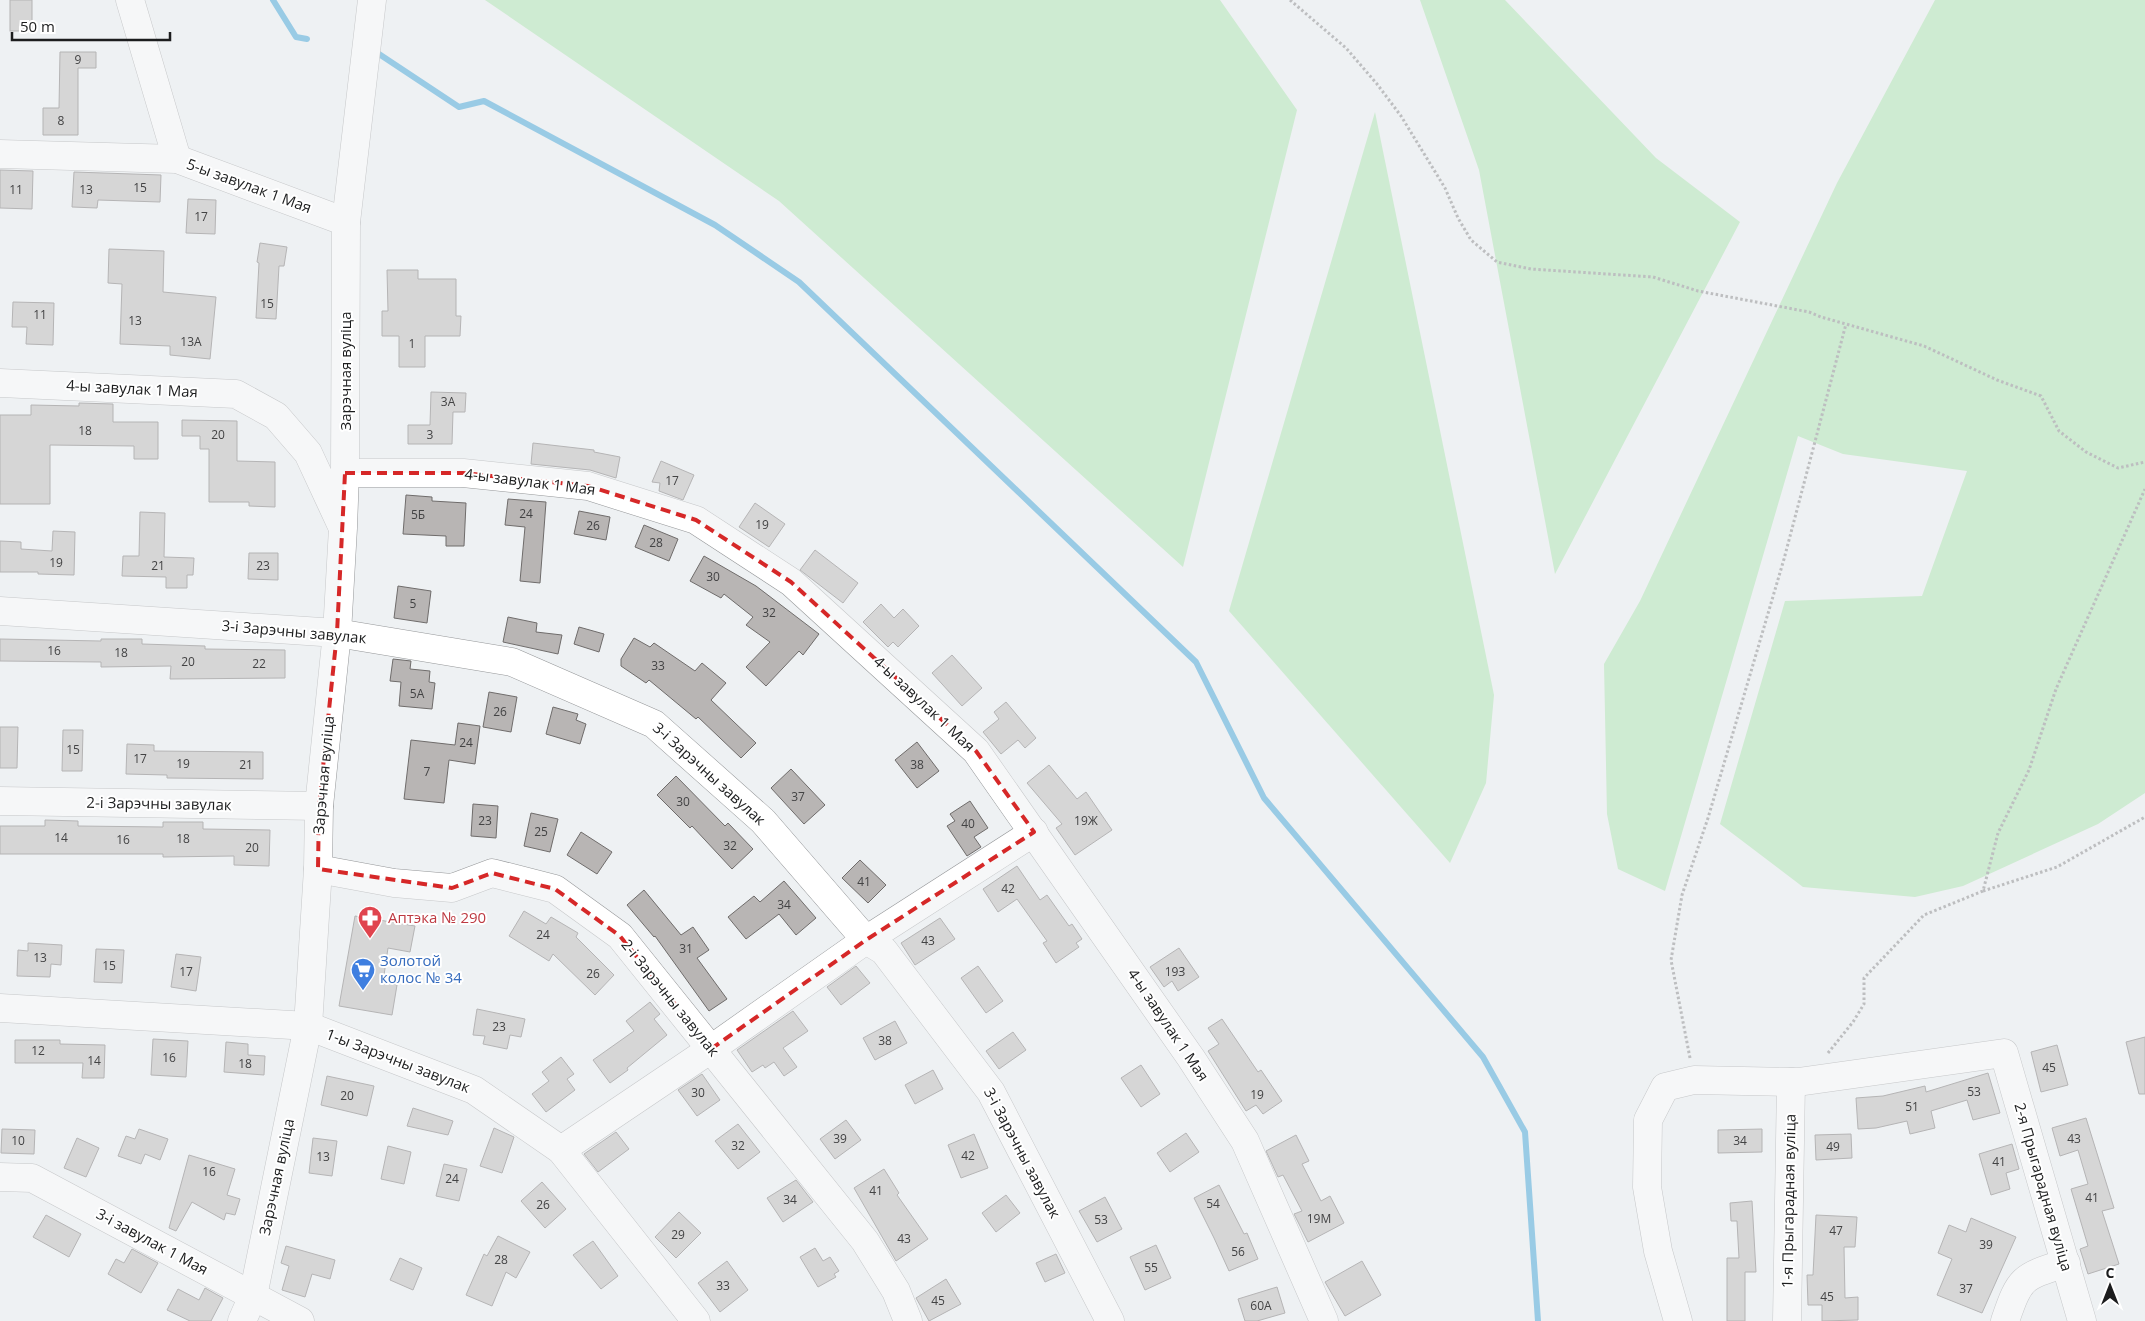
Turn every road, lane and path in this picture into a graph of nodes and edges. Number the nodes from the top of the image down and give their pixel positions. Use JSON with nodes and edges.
{"nodes":[{"id":1,"x":130,"y":0,"type":"edge"},
{"id":2,"x":372,"y":0,"type":"edge"},
{"id":3,"x":1290,"y":0,"type":"edge"},
{"id":4,"x":0,"y":154,"type":"edge"},
{"id":5,"x":177,"y":159,"type":"junction"},
{"id":6,"x":346,"y":222,"type":"junction"},
{"id":7,"x":1846,"y":324,"type":"junction"},
{"id":8,"x":0,"y":382,"type":"edge"},
{"id":9,"x":2145,"y":462,"type":"edge"},
{"id":10,"x":345,"y":473,"type":"junction"},
{"id":11,"x":2145,"y":489,"type":"edge"},
{"id":12,"x":343,"y":528,"type":"junction"},
{"id":13,"x":0,"y":611,"type":"edge"},
{"id":14,"x":337,"y":633,"type":"junction"},
{"id":15,"x":0,"y":801,"type":"edge"},
{"id":16,"x":319,"y":806,"type":"junction"},
{"id":17,"x":2145,"y":817,"type":"edge"},
{"id":18,"x":1034,"y":832,"type":"junction"},
{"id":19,"x":318,"y":869,"type":"junction"},
{"id":20,"x":1983,"y":891,"type":"junction"},
{"id":21,"x":866,"y":940,"type":"junction"},
{"id":22,"x":0,"y":1008,"type":"edge"},
{"id":23,"x":308,"y":1026,"type":"junction"},
{"id":24,"x":711,"y":1049,"type":"junction"},
{"id":25,"x":1694,"y":1080,"type":"junction"},
{"id":26,"x":1795,"y":1082,"type":"junction"},
{"id":27,"x":561,"y":1150,"type":"junction"},
{"id":28,"x":0,"y":1177,"type":"edge"},
{"id":29,"x":2066,"y":1263,"type":"junction"},
{"id":30,"x":253,"y":1296,"type":"junction"},
{"id":31,"x":242,"y":1321,"type":"edge"},
{"id":32,"x":300,"y":1321,"type":"edge"},
{"id":33,"x":696,"y":1321,"type":"edge"},
{"id":34,"x":908,"y":1321,"type":"edge"},
{"id":35,"x":1110,"y":1321,"type":"edge"},
{"id":36,"x":1324,"y":1321,"type":"edge"},
{"id":37,"x":1678,"y":1321,"type":"edge"},
{"id":38,"x":1787,"y":1321,"type":"edge"},
{"id":39,"x":2005,"y":1321,"type":"edge"},
{"id":40,"x":2082,"y":1321,"type":"edge"}],
"edges":[{"from":1,"to":5,"type":"street"},
{"from":2,"to":6,"type":"street","name":"Зарэчная вуліца"},
{"from":3,"to":7,"type":"path"},
{"from":4,"to":5,"type":"street","name":"5-ы завулак 1 Мая"},
{"from":5,"to":6,"type":"street","name":"5-ы завулак 1 Мая"},
{"from":6,"to":10,"type":"street","name":"Зарэчная вуліца"},
{"from":7,"to":9,"type":"path"},
{"from":7,"to":25,"type":"path"},
{"from":8,"to":12,"type":"street","name":"4-ы завулак 1 Мая"},
{"from":10,"to":12,"type":"street","name":"Зарэчная вуліца"},
{"from":10,"to":18,"type":"street","name":"4-ы завулак 1 Мая"},
{"from":11,"to":20,"type":"path"},
{"from":12,"to":14,"type":"street","name":"Зарэчная вуліца"},
{"from":13,"to":14,"type":"street","name":"3-і Зарэчны завулак"},
{"from":14,"to":16,"type":"street","name":"Зарэчная вуліца"},
{"from":14,"to":21,"type":"street","name":"3-і Зарэчны завулак"},
{"from":15,"to":16,"type":"street","name":"2-і Зарэчны завулак"},
{"from":16,"to":19,"type":"street","name":"Зарэчная вуліца"},
{"from":17,"to":20,"type":"path"},
{"from":18,"to":21,"type":"street"},
{"from":18,"to":36,"type":"street","name":"4-ы завулак 1 Мая"},
{"from":19,"to":23,"type":"street","name":"Зарэчная вуліца"},
{"from":19,"to":24,"type":"street","name":"2-і Зарэчны завулак"},
{"from":20,"to":26,"type":"path"},
{"from":21,"to":24,"type":"street"},
{"from":21,"to":35,"type":"street","name":"3-і Зарэчны завулак"},
{"from":22,"to":23,"type":"street","name":"1-ы Зарэчны завулак"},
{"from":23,"to":27,"type":"street","name":"1-ы Зарэчны завулак"},
{"from":23,"to":30,"type":"street","name":"Зарэчная вуліца"},
{"from":24,"to":27,"type":"street"},
{"from":24,"to":34,"type":"street","name":"2-і Зарэчны завулак"},
{"from":25,"to":26,"type":"street"},
{"from":25,"to":37,"type":"street"},
{"from":26,"to":29,"type":"street","name":"2-я Прыгарадная вуліца"},
{"from":26,"to":38,"type":"street","name":"1-я Прыгарадная вуліца"},
{"from":27,"to":33,"type":"street","name":"1-ы Зарэчны завулак"},
{"from":28,"to":30,"type":"street","name":"3-і завулак 1 Мая"},
{"from":29,"to":39,"type":"street"},
{"from":29,"to":40,"type":"street","name":"2-я Прыгарадная вуліца"},
{"from":30,"to":31,"type":"street","name":"Зарэчная вуліца"},
{"from":30,"to":32,"type":"street","name":"3-і завулак 1 Мая"}]}
